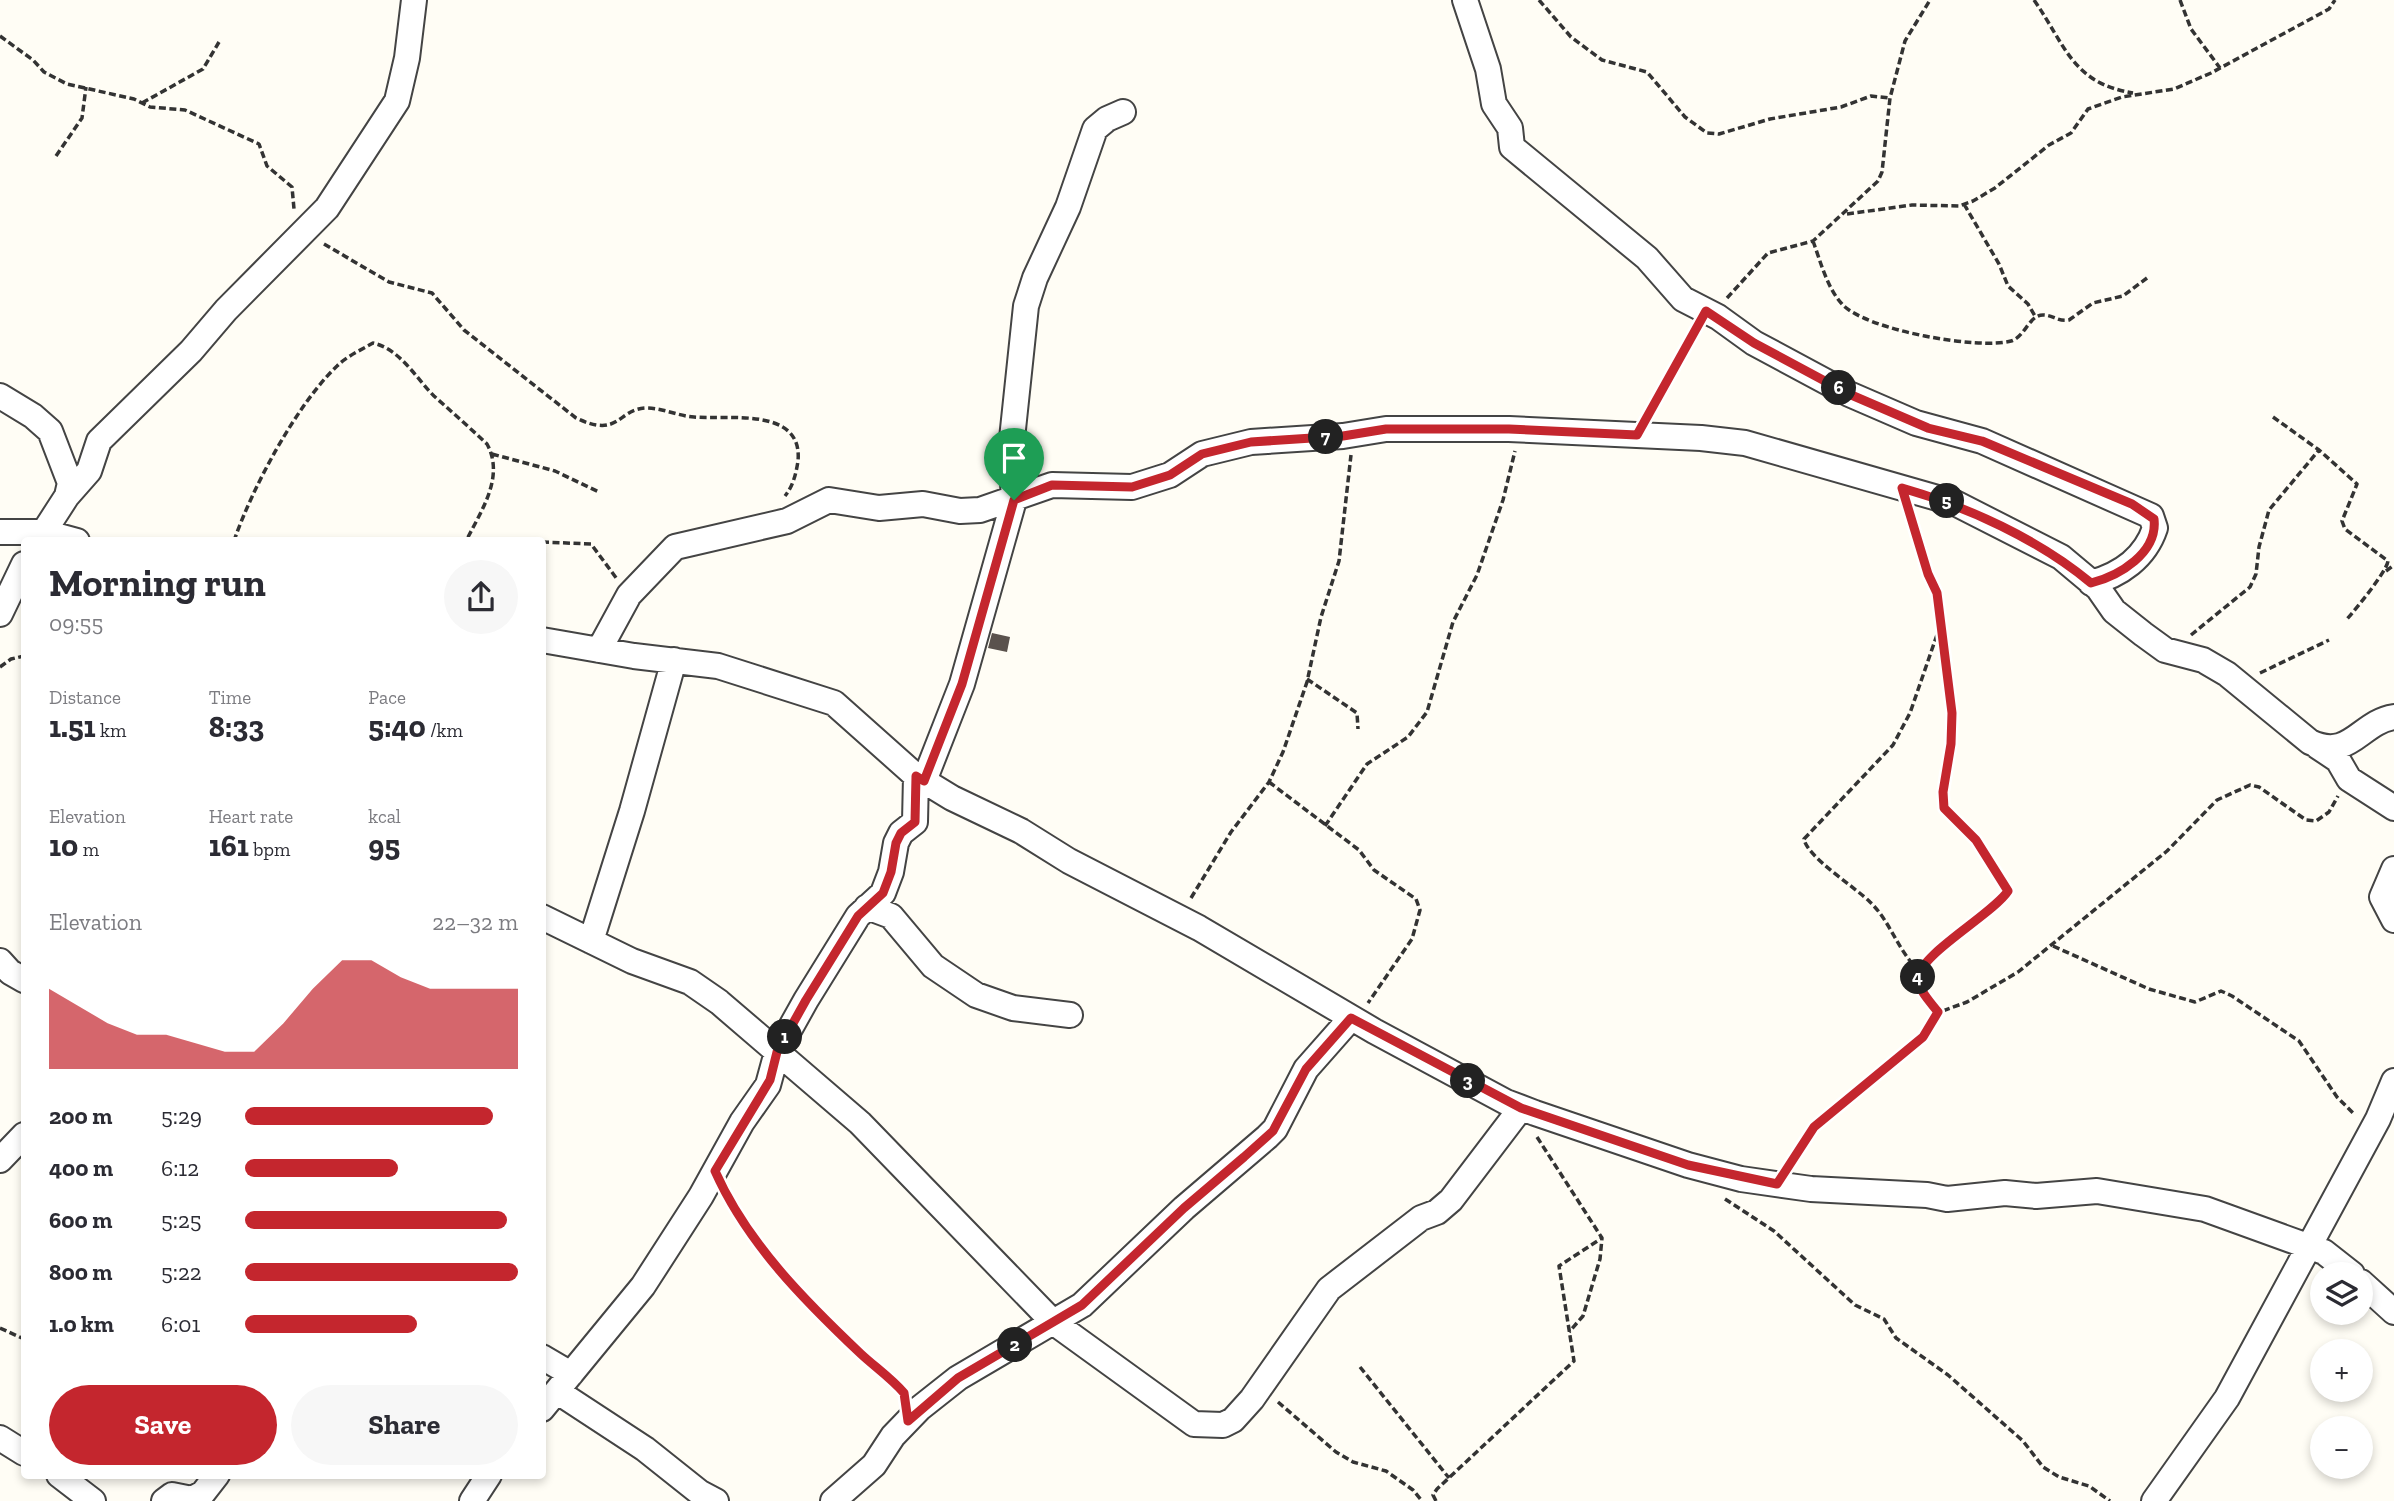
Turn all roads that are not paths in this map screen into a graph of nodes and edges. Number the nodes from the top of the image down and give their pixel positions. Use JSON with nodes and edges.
{"nodes":[{"id":1,"x":414,"y":0,"type":"edge"},
{"id":2,"x":1465,"y":0,"type":"edge"},
{"id":3,"x":1123,"y":113,"type":"dead end"},
{"id":4,"x":0,"y":396,"type":"edge"},
{"id":5,"x":67,"y":496,"type":"junction"},
{"id":6,"x":1014,"y":500,"type":"junction"},
{"id":7,"x":0,"y":532,"type":"edge"},
{"id":8,"x":41,"y":536,"type":"edge"},
{"id":9,"x":21,"y":570,"type":"edge"},
{"id":10,"x":2091,"y":583,"type":"junction"},
{"id":11,"x":0,"y":614,"type":"edge"},
{"id":12,"x":546,"y":641,"type":"edge"},
{"id":13,"x":599,"y":650,"type":"junction"},
{"id":14,"x":674,"y":660,"type":"junction"},
{"id":15,"x":2390,"y":715,"type":"edge"},
{"id":16,"x":2317,"y":746,"type":"junction"},
{"id":17,"x":920,"y":779,"type":"junction"},
{"id":18,"x":2394,"y":808,"type":"edge"},
{"id":19,"x":2394,"y":869,"type":"edge"},
{"id":20,"x":867,"y":906,"type":"junction"},
{"id":21,"x":546,"y":919,"type":"edge"},
{"id":22,"x":2394,"y":920,"type":"edge"},
{"id":23,"x":591,"y":941,"type":"junction"},
{"id":24,"x":0,"y":961,"type":"edge"},
{"id":25,"x":21,"y":979,"type":"edge"},
{"id":26,"x":1070,"y":1015,"type":"dead end"},
{"id":27,"x":1351,"y":1018,"type":"junction"},
{"id":28,"x":777,"y":1052,"type":"junction"},
{"id":29,"x":2394,"y":1081,"type":"edge"},
{"id":30,"x":1520,"y":1110,"type":"junction"},
{"id":31,"x":21,"y":1138,"type":"edge"},
{"id":32,"x":0,"y":1160,"type":"edge"},
{"id":33,"x":2309,"y":1248,"type":"junction"},
{"id":34,"x":2339,"y":1262,"type":"edge"},
{"id":35,"x":2373,"y":1293,"type":"edge"},
{"id":36,"x":2394,"y":1312,"type":"edge"},
{"id":37,"x":1053,"y":1322,"type":"junction"},
{"id":38,"x":546,"y":1366,"type":"edge"},
{"id":39,"x":557,"y":1392,"type":"edge"},
{"id":40,"x":0,"y":1438,"type":"edge"},
{"id":41,"x":21,"y":1451,"type":"edge"},
{"id":42,"x":64,"y":1479,"type":"edge"},
{"id":43,"x":213,"y":1479,"type":"edge"},
{"id":44,"x":486,"y":1479,"type":"edge"},
{"id":45,"x":93,"y":1501,"type":"edge"},
{"id":46,"x":164,"y":1501,"type":"edge"},
{"id":47,"x":472,"y":1501,"type":"edge"},
{"id":48,"x":716,"y":1501,"type":"edge"},
{"id":49,"x":833,"y":1501,"type":"edge"},
{"id":50,"x":2154,"y":1501,"type":"edge"}],
"edges":[{"from":1,"to":5,"type":"street"},
{"from":2,"to":10,"type":"street"},
{"from":3,"to":6,"type":"street"},
{"from":4,"to":5,"type":"street"},
{"from":5,"to":8,"type":"street"},
{"from":6,"to":10,"type":"street"},
{"from":6,"to":13,"type":"street"},
{"from":6,"to":17,"type":"street"},
{"from":7,"to":8,"type":"street"},
{"from":9,"to":11,"type":"street"},
{"from":10,"to":16,"type":"street"},
{"from":12,"to":13,"type":"street"},
{"from":13,"to":14,"type":"street"},
{"from":14,"to":17,"type":"street"},
{"from":14,"to":23,"type":"street"},
{"from":15,"to":16,"type":"street"},
{"from":16,"to":18,"type":"street"},
{"from":17,"to":20,"type":"street"},
{"from":17,"to":27,"type":"street"},
{"from":19,"to":22,"type":"street"},
{"from":20,"to":26,"type":"street"},
{"from":20,"to":28,"type":"street"},
{"from":21,"to":23,"type":"street"},
{"from":23,"to":28,"type":"street"},
{"from":24,"to":25,"type":"street"},
{"from":27,"to":30,"type":"street"},
{"from":27,"to":37,"type":"street"},
{"from":28,"to":37,"type":"street"},
{"from":28,"to":39,"type":"street"},
{"from":29,"to":33,"type":"street"},
{"from":30,"to":33,"type":"street"},
{"from":30,"to":37,"type":"street"},
{"from":31,"to":32,"type":"street"},
{"from":33,"to":34,"type":"street"},
{"from":33,"to":50,"type":"street"},
{"from":35,"to":36,"type":"street"},
{"from":37,"to":49,"type":"street"},
{"from":38,"to":39,"type":"street"},
{"from":39,"to":48,"type":"street"},
{"from":40,"to":41,"type":"street"},
{"from":42,"to":45,"type":"street"},
{"from":43,"to":46,"type":"street"},
{"from":44,"to":47,"type":"street"}]}
